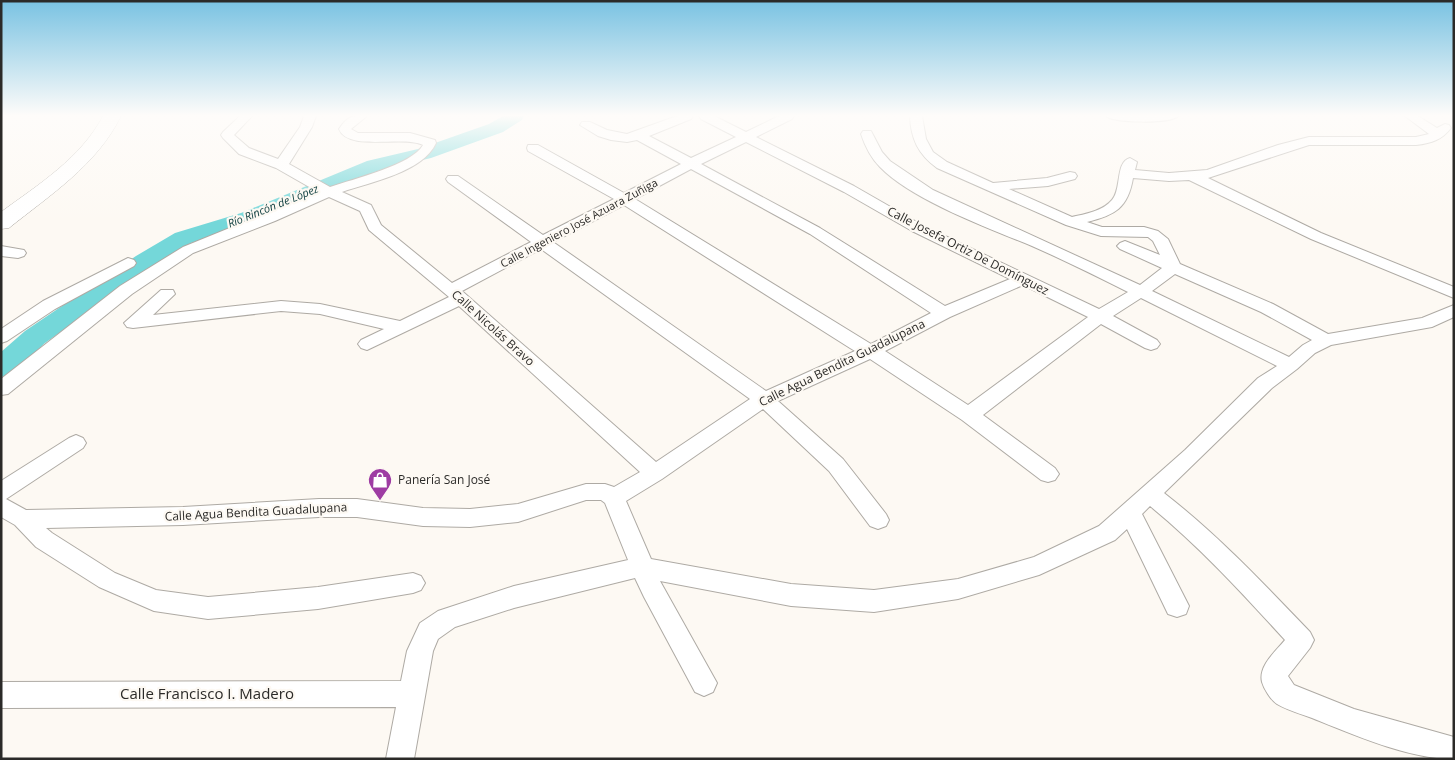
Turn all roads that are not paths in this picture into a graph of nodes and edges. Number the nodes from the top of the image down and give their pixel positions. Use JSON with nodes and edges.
{"nodes":[{"id":1,"x":86,"y":151,"type":"edge"},
{"id":2,"x":245,"y":151,"type":"edge"},
{"id":3,"x":290,"y":151,"type":"edge"},
{"id":4,"x":424,"y":151,"type":"edge"},
{"id":5,"x":538,"y":151,"type":"edge"},
{"id":6,"x":670,"y":151,"type":"edge"},
{"id":7,"x":715,"y":151,"type":"edge"},
{"id":8,"x":775,"y":151,"type":"edge"},
{"id":9,"x":875,"y":151,"type":"edge"},
{"id":10,"x":925,"y":151,"type":"edge"},
{"id":11,"x":1273,"y":151,"type":"edge"},
{"id":12,"x":692,"y":163,"type":"junction"},
{"id":13,"x":281,"y":165,"type":"junction"},
{"id":14,"x":1070,"y":176,"type":"dead end"},
{"id":15,"x":1192,"y":176,"type":"junction"},
{"id":16,"x":453,"y":179,"type":"dead end"},
{"id":17,"x":993,"y":186,"type":"junction"},
{"id":18,"x":329,"y":192,"type":"junction"},
{"id":19,"x":625,"y":199,"type":"junction"},
{"id":20,"x":1071,"y":222,"type":"junction"},
{"id":21,"x":1,"y":223,"type":"edge"},
{"id":22,"x":545,"y":242,"type":"junction"},
{"id":23,"x":1125,"y":246,"type":"dead end"},
{"id":24,"x":1,"y":251,"type":"edge"},
{"id":25,"x":18,"y":253,"type":"dead end"},
{"id":26,"x":128,"y":263,"type":"dead end"},
{"id":27,"x":1173,"y":267,"type":"junction"},
{"id":28,"x":1023,"y":279,"type":"junction"},
{"id":29,"x":126,"y":290,"type":"junction"},
{"id":30,"x":1142,"y":291,"type":"junction"},
{"id":31,"x":1454,"y":293,"type":"edge"},
{"id":32,"x":455,"y":294,"type":"junction"},
{"id":33,"x":1454,"y":310,"type":"edge"},
{"id":34,"x":944,"y":313,"type":"junction"},
{"id":35,"x":1100,"y":316,"type":"junction"},
{"id":36,"x":402,"y":327,"type":"junction"},
{"id":37,"x":1,"y":337,"type":"edge"},
{"id":38,"x":1326,"y":340,"type":"junction"},
{"id":39,"x":367,"y":344,"type":"dead end"},
{"id":40,"x":1152,"y":344,"type":"dead end"},
{"id":41,"x":871,"y":351,"type":"junction"},
{"id":42,"x":1291,"y":365,"type":"junction"},
{"id":43,"x":1,"y":389,"type":"edge"},
{"id":44,"x":764,"y":399,"type":"junction"},
{"id":45,"x":969,"y":415,"type":"junction"},
{"id":46,"x":76,"y":443,"type":"dead end"},
{"id":47,"x":654,"y":473,"type":"junction"},
{"id":48,"x":1048,"y":474,"type":"dead end"},
{"id":49,"x":1,"y":492,"type":"edge"},
{"id":50,"x":1150,"y":494,"type":"junction"},
{"id":51,"x":614,"y":498,"type":"junction"},
{"id":52,"x":1,"y":506,"type":"edge"},
{"id":53,"x":1129,"y":511,"type":"junction"},
{"id":54,"x":23,"y":519,"type":"junction"},
{"id":55,"x":878,"y":520,"type":"dead end"},
{"id":56,"x":641,"y":567,"type":"junction"},
{"id":57,"x":413,"y":584,"type":"dead end"},
{"id":58,"x":1177,"y":606,"type":"dead end"},
{"id":59,"x":704,"y":683,"type":"dead end"},
{"id":60,"x":412,"y":694,"type":"junction"},
{"id":61,"x":1,"y":695,"type":"edge"},
{"id":62,"x":1454,"y":751,"type":"edge"},
{"id":63,"x":400,"y":759,"type":"edge"}],
"edges":[{"from":1,"to":21,"type":"main road"},
{"from":2,"to":13,"type":"street","name":"Calle Nicolás Bravo"},
{"from":3,"to":13,"type":"street"},
{"from":4,"to":18,"type":"street"},
{"from":5,"to":19,"type":"street"},
{"from":6,"to":12,"type":"street"},
{"from":7,"to":12,"type":"street","name":"Calle Ingeniero José Azuara Zuñiga"},
{"from":8,"to":28,"type":"street","name":"Calle Josefa Ortiz De Domínguez"},
{"from":9,"to":30,"type":"street"},
{"from":10,"to":17,"type":"street"},
{"from":11,"to":15,"type":"street"},
{"from":12,"to":19,"type":"street","name":"Calle Ingeniero José Azuara Zuñiga"},
{"from":12,"to":34,"type":"street"},
{"from":13,"to":18,"type":"street","name":"Calle Nicolás Bravo"},
{"from":14,"to":17,"type":"street"},
{"from":15,"to":20,"type":"street"},
{"from":15,"to":31,"type":"street"},
{"from":16,"to":22,"type":"street"},
{"from":17,"to":20,"type":"street"},
{"from":18,"to":29,"type":"street"},
{"from":18,"to":32,"type":"street","name":"Calle Nicolás Bravo"},
{"from":19,"to":22,"type":"street","name":"Calle Ingeniero José Azuara Zuñiga"},
{"from":19,"to":41,"type":"street"},
{"from":20,"to":27,"type":"street"},
{"from":22,"to":32,"type":"street","name":"Calle Ingeniero José Azuara Zuñiga"},
{"from":22,"to":44,"type":"street"},
{"from":23,"to":27,"type":"street"},
{"from":24,"to":25,"type":"street"},
{"from":26,"to":37,"type":"street"},
{"from":27,"to":30,"type":"street"},
{"from":27,"to":38,"type":"street"},
{"from":28,"to":34,"type":"street","name":"Calle Agua Bendita Guadalupana"},
{"from":28,"to":35,"type":"street","name":"Calle Josefa Ortiz De Domínguez"},
{"from":29,"to":36,"type":"street"},
{"from":29,"to":43,"type":"street"},
{"from":30,"to":35,"type":"street"},
{"from":30,"to":42,"type":"street"},
{"from":32,"to":36,"type":"street","name":"Calle Ingeniero José Azuara Zuñiga"},
{"from":32,"to":47,"type":"street","name":"Calle Nicolás Bravo"},
{"from":33,"to":38,"type":"street"},
{"from":34,"to":41,"type":"street","name":"Calle Agua Bendita Guadalupana"},
{"from":35,"to":40,"type":"street","name":"Calle Josefa Ortiz De Domínguez"},
{"from":35,"to":45,"type":"street"},
{"from":36,"to":39,"type":"street","name":"Calle Ingeniero José Azuara Zuñiga"},
{"from":38,"to":42,"type":"street"},
{"from":41,"to":44,"type":"street","name":"Calle Agua Bendita Guadalupana"},
{"from":41,"to":45,"type":"street"},
{"from":42,"to":50,"type":"street"},
{"from":44,"to":47,"type":"street","name":"Calle Agua Bendita Guadalupana"},
{"from":44,"to":55,"type":"street"},
{"from":45,"to":48,"type":"street"},
{"from":46,"to":49,"type":"street"},
{"from":47,"to":51,"type":"street","name":"Calle Agua Bendita Guadalupana"},
{"from":50,"to":53,"type":"street"},
{"from":50,"to":62,"type":"street"},
{"from":51,"to":54,"type":"street","name":"Calle Agua Bendita Guadalupana"},
{"from":51,"to":56,"type":"street"},
{"from":52,"to":54,"type":"street"},
{"from":53,"to":56,"type":"street"},
{"from":53,"to":58,"type":"street"},
{"from":54,"to":57,"type":"street"},
{"from":56,"to":59,"type":"street"},
{"from":56,"to":60,"type":"street"},
{"from":60,"to":61,"type":"street","name":"Calle Francisco I. Madero"},
{"from":60,"to":63,"type":"street"}]}
